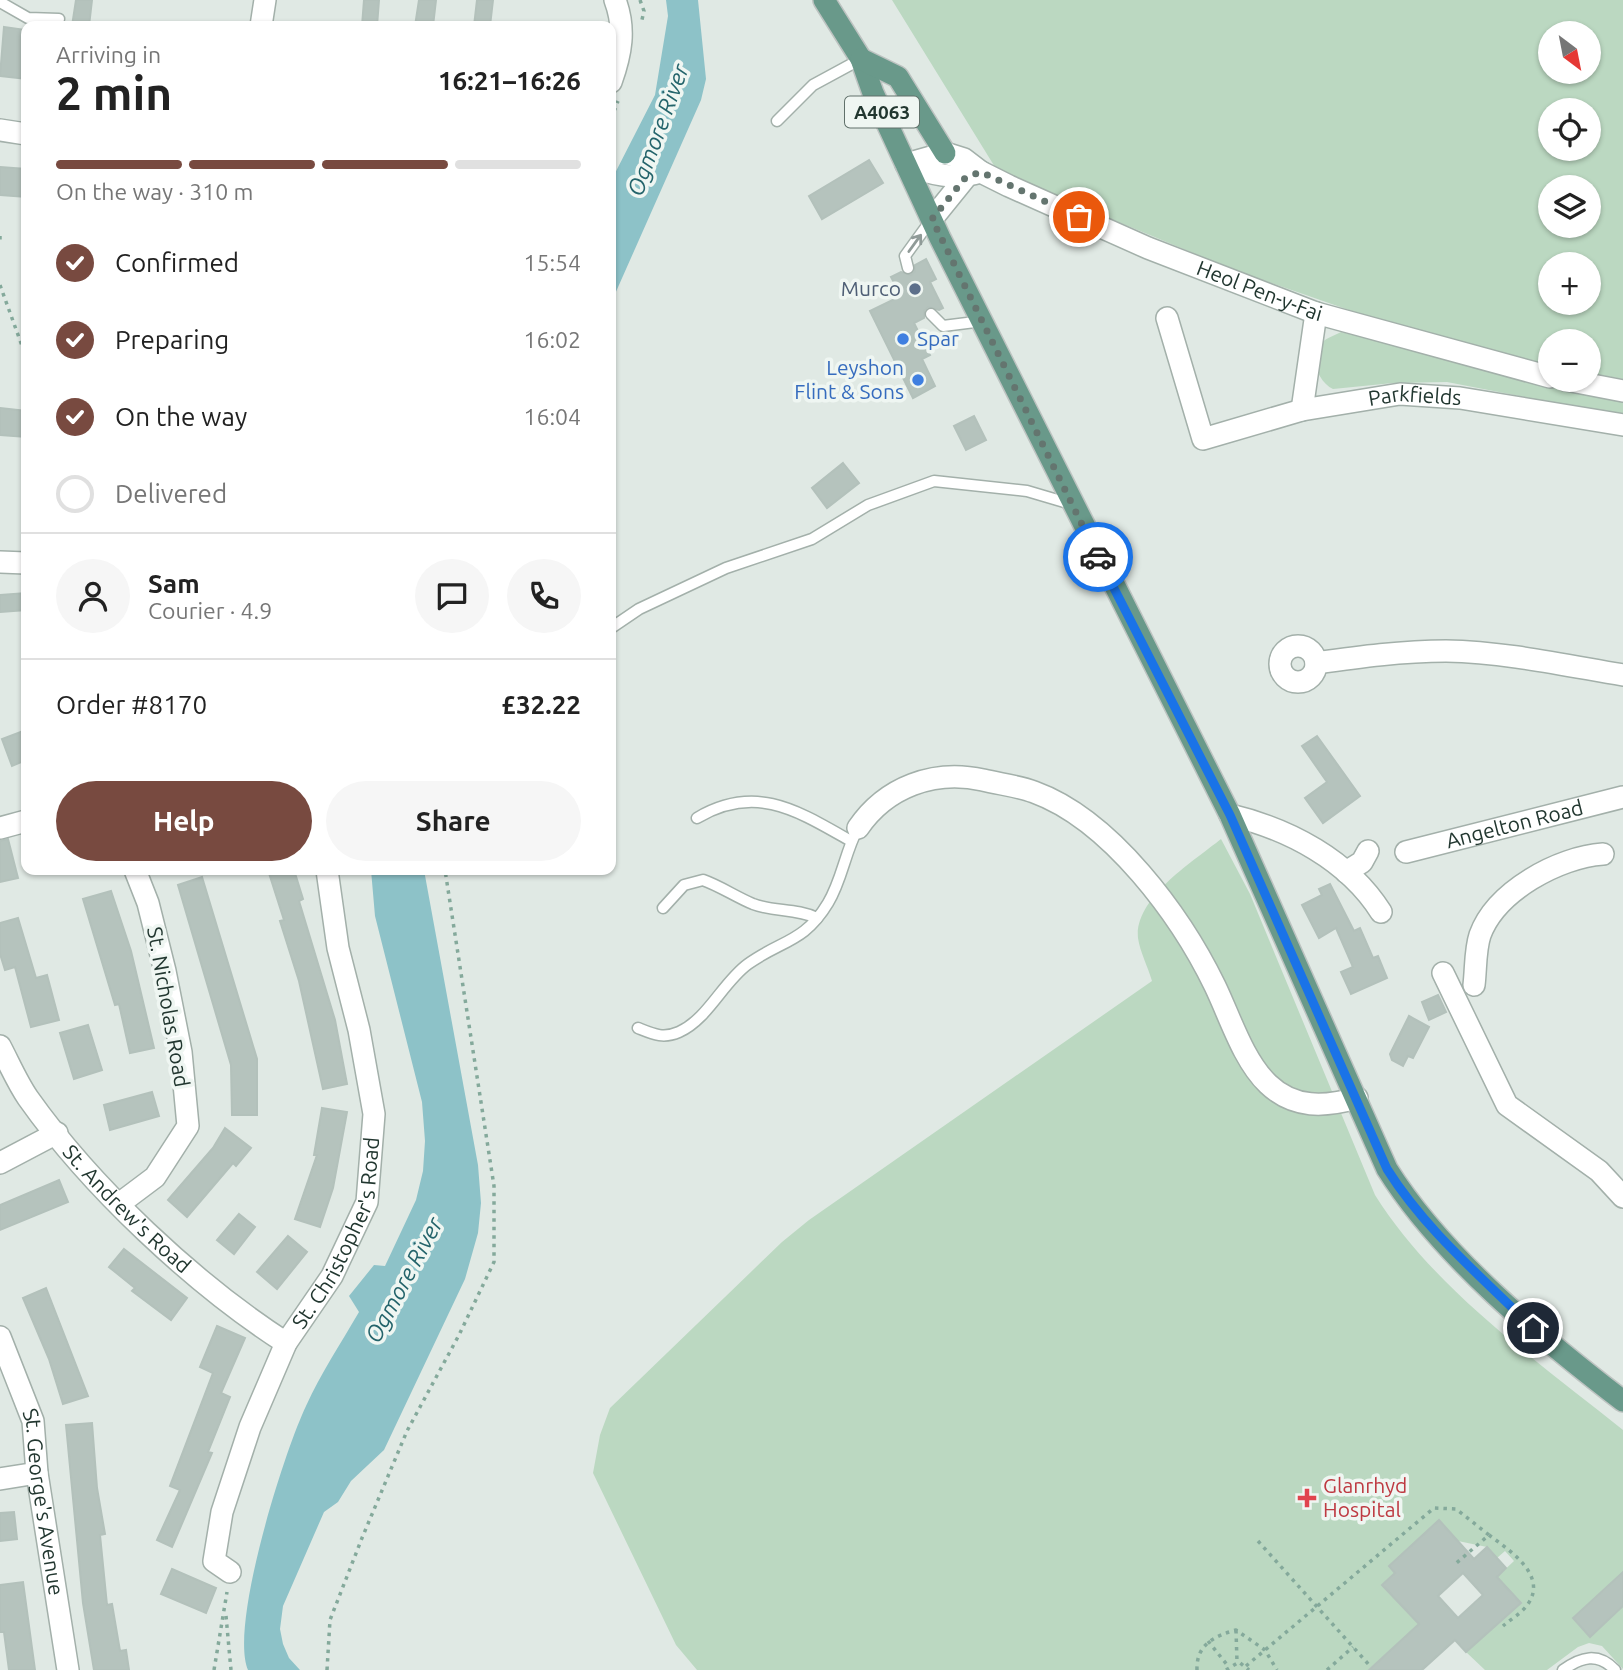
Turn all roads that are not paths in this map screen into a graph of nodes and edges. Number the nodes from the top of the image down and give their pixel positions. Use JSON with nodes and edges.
{"nodes":[{"id":1,"x":265,"y":0,"type":"edge"},
{"id":2,"x":615,"y":0,"type":"edge"},
{"id":3,"x":824,"y":0,"type":"edge"},
{"id":4,"x":0,"y":2,"type":"edge"},
{"id":5,"x":59,"y":19,"type":"dead end"},
{"id":6,"x":262,"y":21,"type":"edge"},
{"id":7,"x":861,"y":59,"type":"junction"},
{"id":8,"x":616,"y":62,"type":"edge"},
{"id":9,"x":777,"y":121,"type":"dead end"},
{"id":10,"x":0,"y":130,"type":"edge"},
{"id":11,"x":21,"y":134,"type":"edge"},
{"id":12,"x":944,"y":153,"type":"junction"},
{"id":13,"x":906,"y":164,"type":"junction"},
{"id":14,"x":974,"y":175,"type":"junction"},
{"id":15,"x":932,"y":219,"type":"junction"},
{"id":16,"x":908,"y":268,"type":"dead end"},
{"id":17,"x":1316,"y":313,"type":"junction"},
{"id":18,"x":931,"y":314,"type":"dead end"},
{"id":19,"x":1167,"y":318,"type":"dead end"},
{"id":20,"x":983,"y":321,"type":"junction"},
{"id":21,"x":1538,"y":374,"type":"edge"},
{"id":22,"x":1601,"y":387,"type":"edge"},
{"id":23,"x":1623,"y":391,"type":"edge"},
{"id":24,"x":1302,"y":410,"type":"junction"},
{"id":25,"x":1623,"y":425,"type":"edge"},
{"id":26,"x":1071,"y":503,"type":"junction"},
{"id":27,"x":0,"y":562,"type":"edge"},
{"id":28,"x":21,"y":563,"type":"edge"},
{"id":29,"x":616,"y":625,"type":"edge"},
{"id":30,"x":1316,"y":663,"type":"dead end"},
{"id":31,"x":1623,"y":675,"type":"edge"},
{"id":32,"x":1623,"y":797,"type":"edge"},
{"id":33,"x":1230,"y":815,"type":"junction"},
{"id":34,"x":697,"y":818,"type":"dead end"},
{"id":35,"x":21,"y":822,"type":"edge"},
{"id":36,"x":0,"y":828,"type":"edge"},
{"id":37,"x":855,"y":834,"type":"junction"},
{"id":38,"x":1368,"y":851,"type":"dead end"},
{"id":39,"x":1406,"y":852,"type":"dead end"},
{"id":40,"x":1603,"y":854,"type":"dead end"},
{"id":41,"x":1346,"y":872,"type":"junction"},
{"id":42,"x":137,"y":875,"type":"edge"},
{"id":43,"x":328,"y":875,"type":"edge"},
{"id":44,"x":663,"y":908,"type":"dead end"},
{"id":45,"x":1381,"y":912,"type":"dead end"},
{"id":46,"x":817,"y":918,"type":"junction"},
{"id":47,"x":1443,"y":973,"type":"dead end"},
{"id":48,"x":1453,"y":993,"type":"junction"},
{"id":49,"x":638,"y":1028,"type":"dead end"},
{"id":50,"x":0,"y":1046,"type":"edge"},
{"id":51,"x":1357,"y":1098,"type":"junction"},
{"id":52,"x":57,"y":1133,"type":"junction"},
{"id":53,"x":0,"y":1163,"type":"edge"},
{"id":54,"x":1623,"y":1196,"type":"edge"},
{"id":55,"x":119,"y":1204,"type":"junction"},
{"id":56,"x":0,"y":1337,"type":"edge"},
{"id":57,"x":285,"y":1343,"type":"junction"},
{"id":58,"x":1623,"y":1401,"type":"edge"},
{"id":59,"x":37,"y":1473,"type":"junction"},
{"id":60,"x":0,"y":1479,"type":"edge"},
{"id":61,"x":230,"y":1572,"type":"road end"},
{"id":62,"x":68,"y":1670,"type":"edge"},
{"id":63,"x":1563,"y":1670,"type":"edge"},
{"id":64,"x":1615,"y":1670,"type":"edge"}],
"edges":[{"from":1,"to":6,"type":"street"},
{"from":2,"to":8,"type":"street"},
{"from":3,"to":7,"type":"main road","number":"A4063"},
{"from":4,"to":5,"type":"lane"},
{"from":7,"to":9,"type":"lane"},
{"from":7,"to":12,"type":"main road"},
{"from":7,"to":13,"type":"main road","number":"A4063"},
{"from":10,"to":11,"type":"street"},
{"from":12,"to":13,"type":"street"},
{"from":12,"to":14,"type":"street","name":"Heol Pen-y-Fai"},
{"from":13,"to":14,"type":"street","name":"Heol Pen-y-Fai"},
{"from":13,"to":15,"type":"main road","number":"A4063"},
{"from":14,"to":15,"type":"street"},
{"from":14,"to":17,"type":"street","name":"Heol Pen-y-Fai"},
{"from":16,"to":15,"type":"lane","one_way":true},
{"from":15,"to":20,"type":"main road","number":"A4063"},
{"from":17,"to":21,"type":"street","name":"Heol Pen-y-Fai"},
{"from":17,"to":24,"type":"street"},
{"from":18,"to":20,"type":"lane"},
{"from":19,"to":24,"type":"street","name":"Parkfields"},
{"from":20,"to":26,"type":"main road","number":"A4063"},
{"from":22,"to":23,"type":"street"},
{"from":24,"to":25,"type":"street","name":"Parkfields"},
{"from":26,"to":29,"type":"lane"},
{"from":26,"to":33,"type":"main road","number":"A4063"},
{"from":27,"to":28,"type":"street"},
{"from":30,"to":31,"type":"street"},
{"from":32,"to":39,"type":"street","name":"Angelton Road"},
{"from":33,"to":41,"type":"street"},
{"from":33,"to":51,"type":"main road","number":"A4063"},
{"from":34,"to":37,"type":"lane"},
{"from":35,"to":36,"type":"street"},
{"from":37,"to":46,"type":"lane"},
{"from":37,"to":51,"type":"street"},
{"from":38,"to":41,"type":"street"},
{"from":40,"to":48,"type":"street"},
{"from":41,"to":45,"type":"street"},
{"from":42,"to":55,"type":"street","name":"St. Nicholas Road"},
{"from":43,"to":57,"type":"street","name":"St. Christopher's Road"},
{"from":44,"to":46,"type":"lane"},
{"from":46,"to":49,"type":"lane"},
{"from":47,"to":48,"type":"street"},
{"from":48,"to":54,"type":"street"},
{"from":50,"to":52,"type":"street","name":"St. Andrew's Road"},
{"from":51,"to":58,"type":"main road","number":"A4063"},
{"from":52,"to":53,"type":"street"},
{"from":52,"to":55,"type":"street","name":"St. Andrew's Road"},
{"from":55,"to":57,"type":"street","name":"St. Andrew's Road"},
{"from":56,"to":59,"type":"street","name":"St. George's Avenue"},
{"from":57,"to":61,"type":"street","name":"St. Christopher's Road"},
{"from":59,"to":60,"type":"street"},
{"from":59,"to":62,"type":"street","name":"St. George's Avenue"},
{"from":63,"to":64,"type":"lane"}]}
